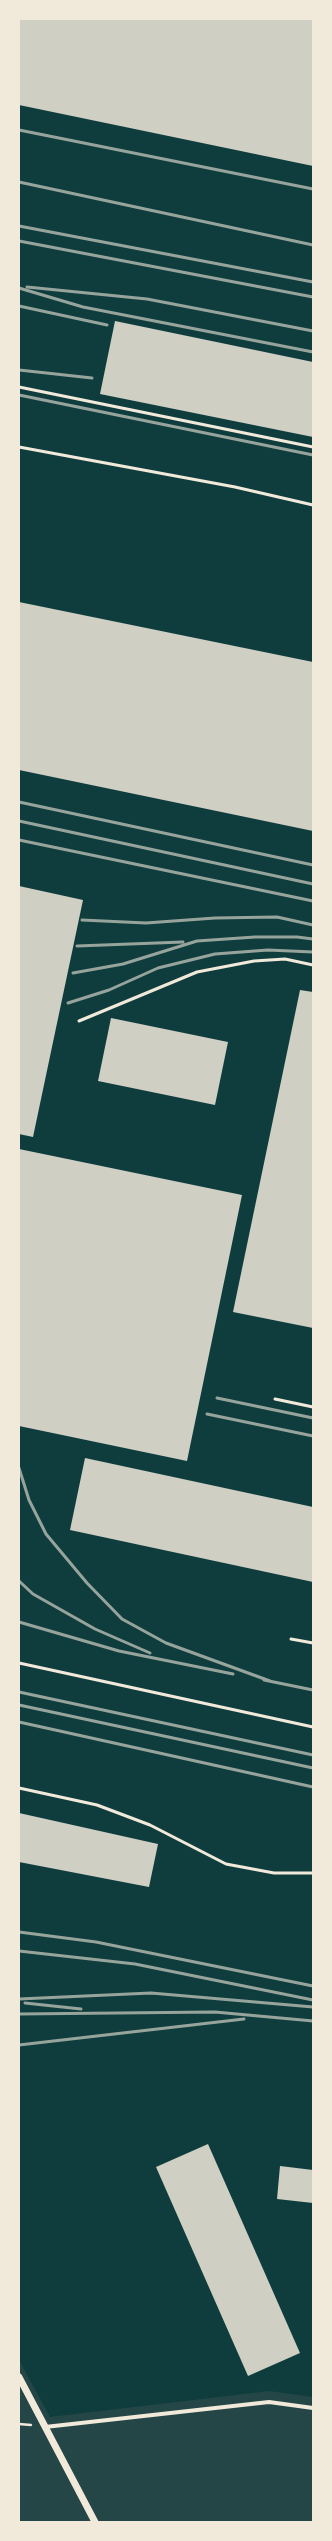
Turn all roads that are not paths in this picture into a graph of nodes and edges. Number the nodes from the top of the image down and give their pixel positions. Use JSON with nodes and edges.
{"nodes":[{"id":1,"x":19,"y":387,"type":"edge"},
{"id":2,"x":19,"y":447,"type":"edge"},
{"id":3,"x":313,"y":447,"type":"edge"},
{"id":4,"x":313,"y":505,"type":"edge"},
{"id":5,"x":313,"y":965,"type":"edge"},
{"id":6,"x":79,"y":1021,"type":"dead end"},
{"id":7,"x":274,"y":1399,"type":"dead end"},
{"id":8,"x":313,"y":1407,"type":"edge"},
{"id":9,"x":291,"y":1639,"type":"dead end"},
{"id":10,"x":313,"y":1643,"type":"edge"},
{"id":11,"x":19,"y":1663,"type":"edge"},
{"id":12,"x":313,"y":1727,"type":"edge"},
{"id":13,"x":19,"y":1788,"type":"edge"},
{"id":14,"x":313,"y":1873,"type":"edge"},
{"id":15,"x":19,"y":2377,"type":"edge"},
{"id":16,"x":313,"y":2408,"type":"edge"},
{"id":17,"x":45,"y":2427,"type":"junction"},
{"id":18,"x":95,"y":2522,"type":"edge"}],
"edges":[{"from":1,"to":3,"type":"lane"},
{"from":2,"to":4,"type":"lane"},
{"from":5,"to":6,"type":"lane"},
{"from":7,"to":8,"type":"lane"},
{"from":9,"to":10,"type":"lane"},
{"from":11,"to":12,"type":"lane"},
{"from":13,"to":14,"type":"lane"},
{"from":15,"to":17,"type":"street"},
{"from":16,"to":17,"type":"street"},
{"from":17,"to":18,"type":"street"}]}
